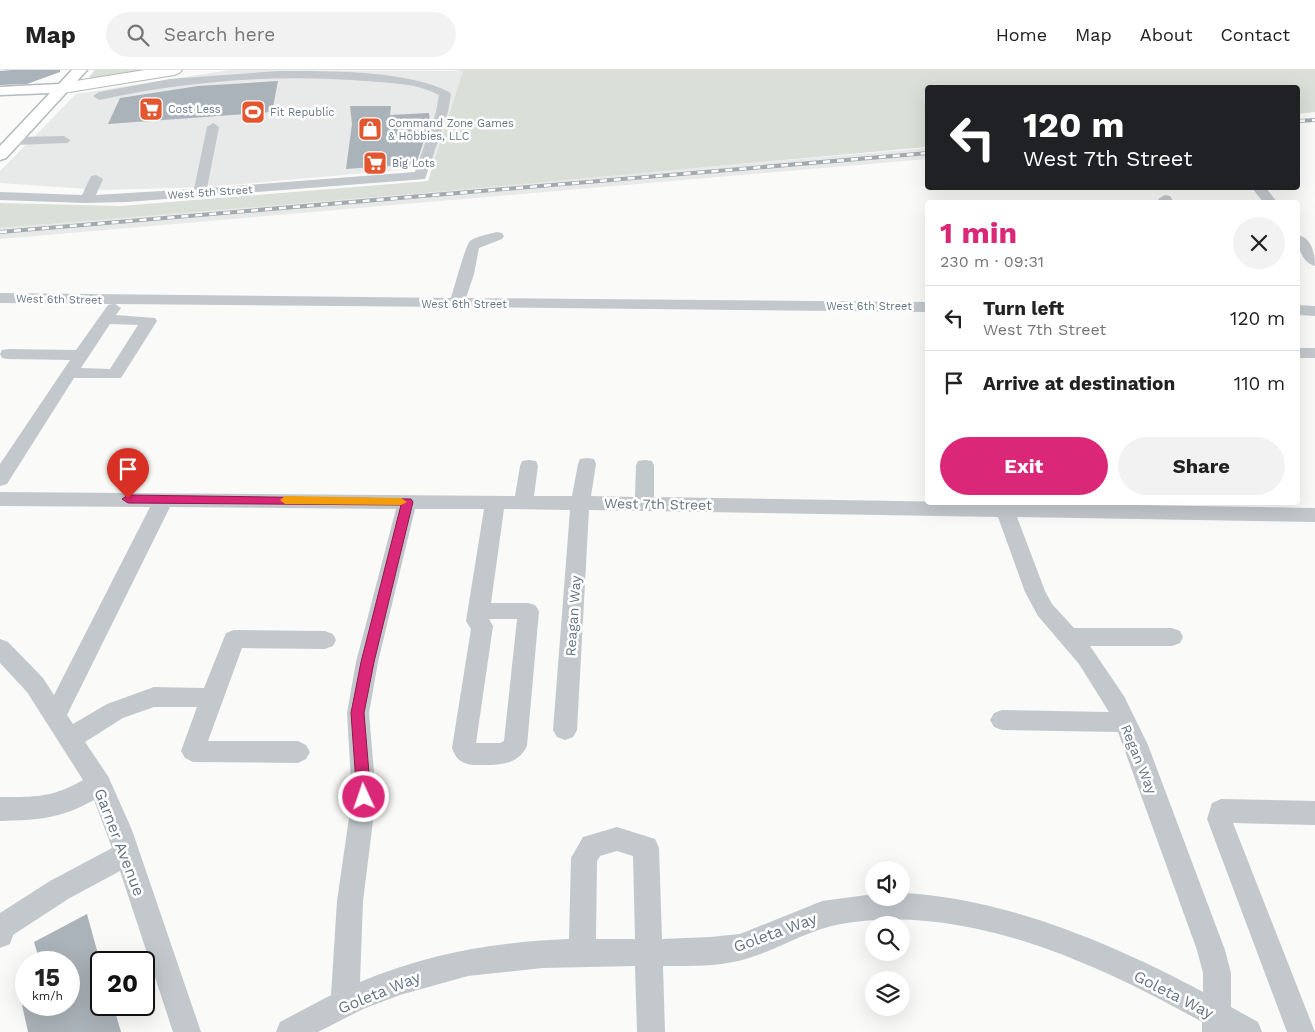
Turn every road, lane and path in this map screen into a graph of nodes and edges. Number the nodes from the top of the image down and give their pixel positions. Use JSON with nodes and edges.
{"nodes":[{"id":1,"x":80,"y":70,"type":"edge"},
{"id":2,"x":174,"y":70,"type":"edge"},
{"id":3,"x":59,"y":81,"type":"junction"},
{"id":4,"x":43,"y":88,"type":"junction"},
{"id":5,"x":0,"y":91,"type":"edge"},
{"id":6,"x":100,"y":96,"type":"dead end"},
{"id":7,"x":6,"y":127,"type":"dead end"},
{"id":8,"x":212,"y":127,"type":"dead end"},
{"id":9,"x":64,"y":140,"type":"dead end"},
{"id":10,"x":15,"y":141,"type":"junction"},
{"id":11,"x":0,"y":155,"type":"edge"},
{"id":12,"x":96,"y":179,"type":"dead end"},
{"id":13,"x":1261,"y":190,"type":"edge"},
{"id":14,"x":200,"y":192,"type":"junction"},
{"id":15,"x":0,"y":196,"type":"edge"},
{"id":16,"x":85,"y":199,"type":"junction"},
{"id":17,"x":1268,"y":200,"type":"edge"},
{"id":18,"x":497,"y":236,"type":"dead end"},
{"id":19,"x":1300,"y":242,"type":"edge"},
{"id":20,"x":1315,"y":262,"type":"edge"},
{"id":21,"x":0,"y":298,"type":"edge"},
{"id":22,"x":118,"y":300,"type":"junction"},
{"id":23,"x":456,"y":304,"type":"junction"},
{"id":24,"x":925,"y":307,"type":"edge"},
{"id":25,"x":1300,"y":310,"type":"edge"},
{"id":26,"x":1315,"y":311,"type":"edge"},
{"id":27,"x":106,"y":319,"type":"junction"},
{"id":28,"x":1300,"y":353,"type":"edge"},
{"id":29,"x":1315,"y":353,"type":"edge"},
{"id":30,"x":82,"y":355,"type":"junction"},
{"id":31,"x":3,"y":358,"type":"edge"},
{"id":32,"x":69,"y":373,"type":"junction"},
{"id":33,"x":587,"y":464,"type":"dead end"},
{"id":34,"x":529,"y":466,"type":"dead end"},
{"id":35,"x":645,"y":466,"type":"dead end"},
{"id":36,"x":0,"y":479,"type":"edge"},
{"id":37,"x":0,"y":499,"type":"edge"},
{"id":38,"x":164,"y":499,"type":"junction"},
{"id":39,"x":407,"y":502,"type":"junction"},
{"id":40,"x":495,"y":502,"type":"junction"},
{"id":41,"x":523,"y":503,"type":"junction"},
{"id":42,"x":580,"y":503,"type":"junction"},
{"id":43,"x":644,"y":504,"type":"junction"},
{"id":44,"x":1005,"y":510,"type":"junction"},
{"id":45,"x":1315,"y":515,"type":"edge"},
{"id":46,"x":479,"y":611,"type":"junction"},
{"id":47,"x":1068,"y":637,"type":"junction"},
{"id":48,"x":1172,"y":637,"type":"dead end"},
{"id":49,"x":325,"y":640,"type":"dead end"},
{"id":50,"x":0,"y":648,"type":"edge"},
{"id":51,"x":212,"y":698,"type":"junction"},
{"id":52,"x":56,"y":716,"type":"junction"},
{"id":53,"x":1002,"y":720,"type":"dead end"},
{"id":54,"x":1125,"y":722,"type":"junction"},
{"id":55,"x":565,"y":730,"type":"dead end"},
{"id":56,"x":70,"y":739,"type":"junction"},
{"id":57,"x":298,"y":752,"type":"dead end"},
{"id":58,"x":99,"y":784,"type":"junction"},
{"id":59,"x":0,"y":809,"type":"edge"},
{"id":60,"x":1315,"y":813,"type":"edge"},
{"id":61,"x":127,"y":854,"type":"junction"},
{"id":62,"x":0,"y":934,"type":"edge"},
{"id":63,"x":648,"y":952,"type":"junction"},
{"id":64,"x":582,"y":953,"type":"junction"},
{"id":65,"x":345,"y":1004,"type":"junction"},
{"id":66,"x":1216,"y":1024,"type":"edge"},
{"id":67,"x":187,"y":1032,"type":"edge"},
{"id":68,"x":290,"y":1032,"type":"edge"},
{"id":69,"x":650,"y":1032,"type":"edge"},
{"id":70,"x":1248,"y":1032,"type":"edge"},
{"id":71,"x":1301,"y":1032,"type":"edge"}],
"edges":[{"from":1,"to":3,"type":"main road"},
{"from":2,"to":3,"type":"highway"},
{"from":3,"to":4,"type":"main road"},
{"from":3,"to":10,"type":"main road"},
{"from":4,"to":5,"type":"main road"},
{"from":4,"to":7,"type":"main road"},
{"from":6,"to":14,"type":"street","name":"West 5th Street"},
{"from":8,"to":14,"type":"street"},
{"from":9,"to":10,"type":"street"},
{"from":10,"to":11,"type":"main road"},
{"from":12,"to":16,"type":"street"},
{"from":13,"to":17,"type":"street"},
{"from":14,"to":16,"type":"street","name":"West 5th Street"},
{"from":15,"to":16,"type":"street","name":"West 5th Street"},
{"from":18,"to":23,"type":"street"},
{"from":19,"to":20,"type":"street"},
{"from":21,"to":22,"type":"street","name":"West 6th Street"},
{"from":22,"to":23,"type":"street","name":"West 6th Street"},
{"from":22,"to":27,"type":"street"},
{"from":23,"to":24,"type":"street","name":"West 6th Street"},
{"from":25,"to":26,"type":"street"},
{"from":27,"to":30,"type":"street"},
{"from":27,"to":32,"type":"street"},
{"from":28,"to":29,"type":"street"},
{"from":30,"to":31,"type":"street"},
{"from":30,"to":32,"type":"street"},
{"from":32,"to":36,"type":"street"},
{"from":33,"to":42,"type":"street","name":"Reagan Way"},
{"from":34,"to":41,"type":"street"},
{"from":35,"to":43,"type":"street"},
{"from":37,"to":38,"type":"street","name":"West 7th Street"},
{"from":38,"to":39,"type":"street","name":"West 7th Street"},
{"from":38,"to":52,"type":"street"},
{"from":39,"to":40,"type":"street","name":"West 7th Street"},
{"from":39,"to":65,"type":"street"},
{"from":40,"to":41,"type":"street","name":"West 7th Street"},
{"from":40,"to":46,"type":"street"},
{"from":41,"to":42,"type":"street","name":"West 7th Street"},
{"from":42,"to":43,"type":"street","name":"West 7th Street"},
{"from":42,"to":55,"type":"street","name":"Reagan Way"},
{"from":43,"to":44,"type":"street","name":"West 7th Street"},
{"from":44,"to":45,"type":"street","name":"West 7th Street"},
{"from":44,"to":47,"type":"street","name":"Regan Way"},
{"from":46,"to":46,"type":"street"},
{"from":47,"to":48,"type":"street"},
{"from":47,"to":54,"type":"street","name":"Regan Way"},
{"from":49,"to":51,"type":"street"},
{"from":50,"to":52,"type":"street","name":"Garner Avenue"},
{"from":51,"to":56,"type":"street"},
{"from":51,"to":57,"type":"street"},
{"from":52,"to":56,"type":"street","name":"Garner Avenue"},
{"from":53,"to":54,"type":"street"},
{"from":54,"to":66,"type":"street","name":"Regan Way"},
{"from":56,"to":58,"type":"street","name":"Garner Avenue"},
{"from":58,"to":59,"type":"street"},
{"from":58,"to":61,"type":"street","name":"Garner Avenue"},
{"from":60,"to":71,"type":"street"},
{"from":61,"to":62,"type":"street"},
{"from":61,"to":67,"type":"street","name":"Garner Avenue"},
{"from":63,"to":64,"type":"street","name":"Goleta Way"},
{"from":63,"to":64,"type":"street"},
{"from":63,"to":66,"type":"street","name":"Goleta Way"},
{"from":63,"to":69,"type":"street"},
{"from":64,"to":65,"type":"street","name":"Goleta Way"},
{"from":65,"to":68,"type":"street","name":"Goleta Way"},
{"from":66,"to":70,"type":"street","name":"Goleta Way"}]}
